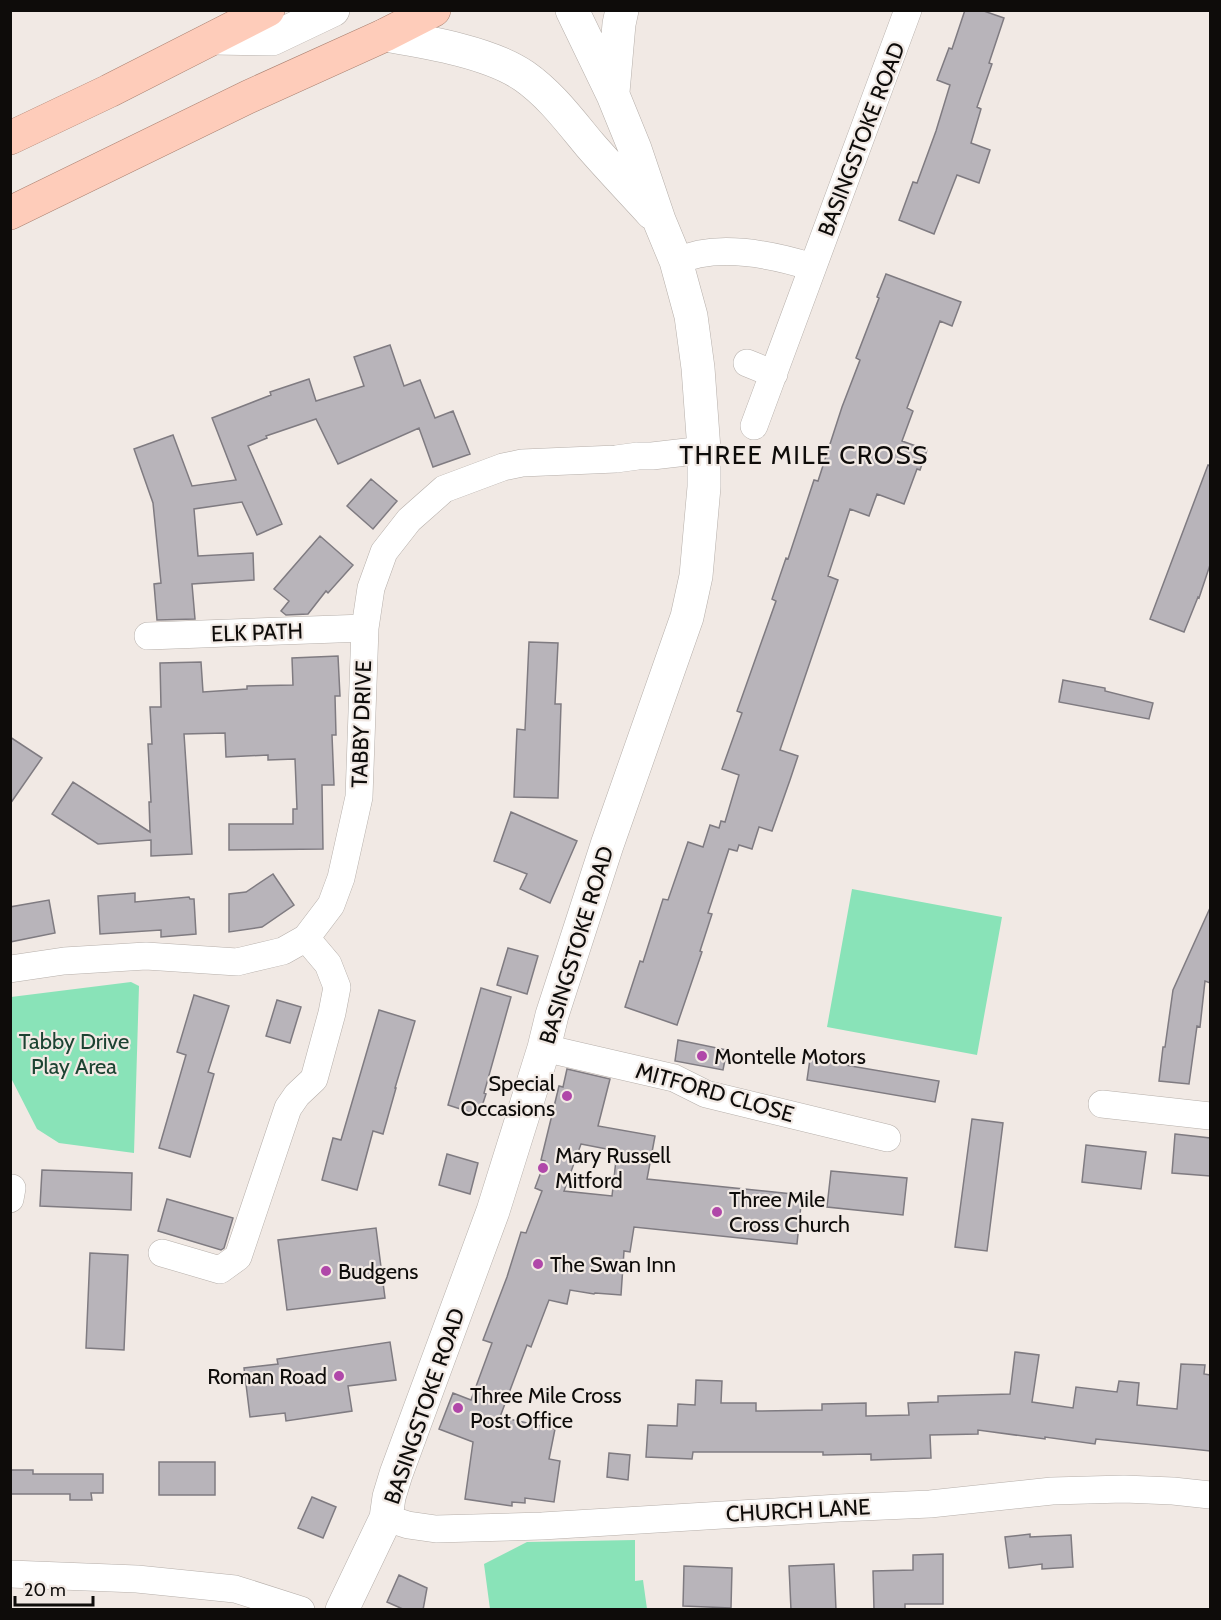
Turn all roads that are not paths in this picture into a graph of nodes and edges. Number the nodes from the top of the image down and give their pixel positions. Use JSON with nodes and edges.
{"nodes":[{"id":1,"x":268,"y":10,"type":"edge"},
{"id":2,"x":333,"y":10,"type":"edge"},
{"id":3,"x":435,"y":10,"type":"edge"},
{"id":4,"x":572,"y":10,"type":"edge"},
{"id":5,"x":622,"y":10,"type":"edge"},
{"id":6,"x":908,"y":10,"type":"edge"},
{"id":7,"x":385,"y":35,"type":"junction"},
{"id":8,"x":214,"y":38,"type":"junction"},
{"id":9,"x":613,"y":95,"type":"junction"},
{"id":10,"x":10,"y":138,"type":"edge"},
{"id":11,"x":10,"y":213,"type":"edge"},
{"id":12,"x":659,"y":220,"type":"junction"},
{"id":13,"x":676,"y":261,"type":"junction"},
{"id":14,"x":812,"y":267,"type":"junction"},
{"id":15,"x":747,"y":363,"type":"dead end"},
{"id":16,"x":774,"y":374,"type":"junction"},
{"id":17,"x":754,"y":426,"type":"dead end"},
{"id":18,"x":704,"y":450,"type":"junction"},
{"id":19,"x":365,"y":628,"type":"junction"},
{"id":20,"x":148,"y":636,"type":"dead end"},
{"id":21,"x":306,"y":938,"type":"junction"},
{"id":22,"x":10,"y":969,"type":"edge"},
{"id":23,"x":544,"y":1048,"type":"junction"},
{"id":24,"x":1102,"y":1104,"type":"dead end"},
{"id":25,"x":1210,"y":1116,"type":"edge"},
{"id":26,"x":887,"y":1138,"type":"dead end"},
{"id":27,"x":162,"y":1253,"type":"dead end"},
{"id":28,"x":1210,"y":1495,"type":"edge"},
{"id":29,"x":386,"y":1518,"type":"junction"},
{"id":30,"x":10,"y":1574,"type":"edge"},
{"id":31,"x":301,"y":1610,"type":"edge"},
{"id":32,"x":342,"y":1610,"type":"edge"}],
"edges":[{"from":1,"to":8,"type":"highway"},
{"from":2,"to":8,"type":"street"},
{"from":3,"to":7,"type":"highway"},
{"from":4,"to":9,"type":"street","name":"BASINGSTOKE ROAD"},
{"from":5,"to":9,"type":"street"},
{"from":6,"to":14,"type":"street","name":"BASINGSTOKE ROAD"},
{"from":7,"to":11,"type":"highway"},
{"from":7,"to":12,"type":"street"},
{"from":8,"to":10,"type":"highway"},
{"from":9,"to":12,"type":"street","name":"BASINGSTOKE ROAD"},
{"from":12,"to":13,"type":"street","name":"BASINGSTOKE ROAD"},
{"from":13,"to":14,"type":"street"},
{"from":13,"to":18,"type":"street","name":"BASINGSTOKE ROAD"},
{"from":14,"to":16,"type":"street","name":"BASINGSTOKE ROAD"},
{"from":15,"to":16,"type":"street"},
{"from":16,"to":17,"type":"street","name":"BASINGSTOKE ROAD"},
{"from":18,"to":19,"type":"street","name":"TABBY DRIVE"},
{"from":18,"to":23,"type":"street","name":"BASINGSTOKE ROAD"},
{"from":19,"to":20,"type":"street","name":"ELK PATH"},
{"from":19,"to":21,"type":"street","name":"TABBY DRIVE"},
{"from":21,"to":22,"type":"street","name":"TABBY DRIVE"},
{"from":21,"to":27,"type":"street"},
{"from":23,"to":26,"type":"street","name":"MITFORD CLOSE"},
{"from":23,"to":29,"type":"street","name":"BASINGSTOKE ROAD"},
{"from":24,"to":25,"type":"street"},
{"from":28,"to":29,"type":"street","name":"CHURCH LANE"},
{"from":29,"to":32,"type":"street","name":"BASINGSTOKE ROAD"},
{"from":30,"to":31,"type":"street"}]}
